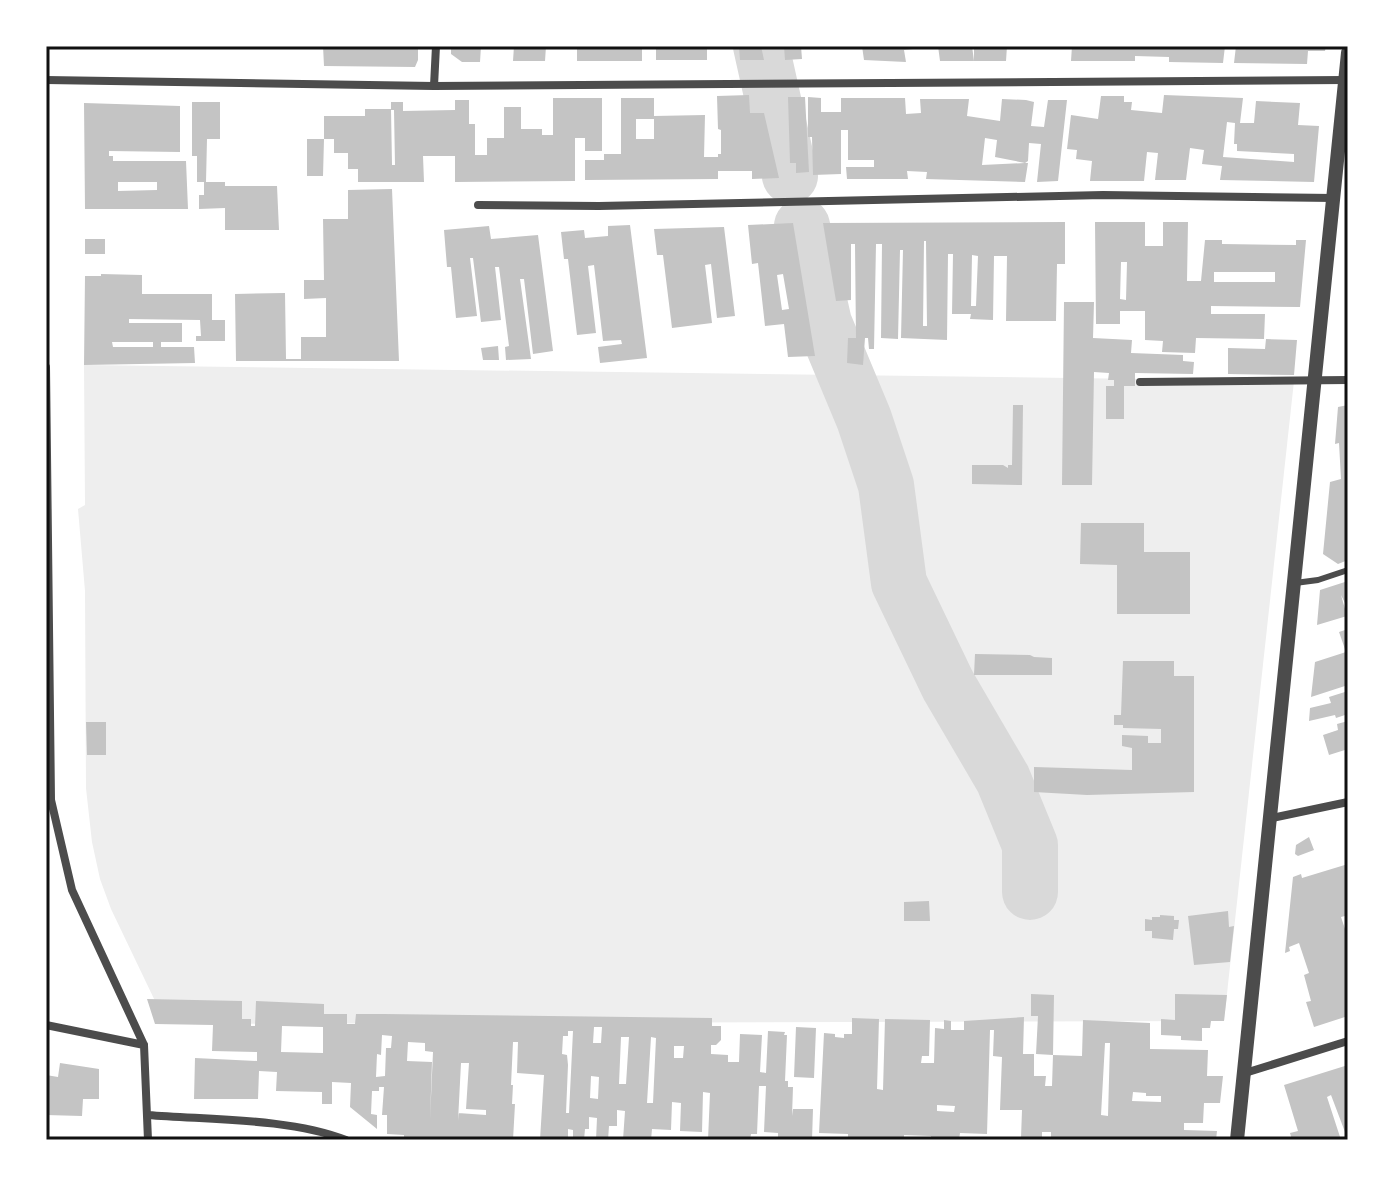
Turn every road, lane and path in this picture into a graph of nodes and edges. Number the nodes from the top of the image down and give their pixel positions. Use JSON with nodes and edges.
{"nodes":[{"id":1,"x":436,"y":46,"type":"edge"},
{"id":2,"x":1348,"y":53,"type":"edge"},
{"id":3,"x":46,"y":80,"type":"edge"},
{"id":4,"x":1345,"y":80,"type":"junction"},
{"id":5,"x":434,"y":86,"type":"junction"},
{"id":6,"x":1335,"y":198,"type":"junction"},
{"id":7,"x":478,"y":205,"type":"dead end"},
{"id":8,"x":46,"y":367,"type":"edge"},
{"id":9,"x":1348,"y":380,"type":"edge"},
{"id":10,"x":1316,"y":381,"type":"junction"},
{"id":11,"x":1140,"y":382,"type":"dead end"},
{"id":12,"x":1348,"y":570,"type":"edge"},
{"id":13,"x":1295,"y":583,"type":"junction"},
{"id":14,"x":47,"y":624,"type":"edge"},
{"id":15,"x":1348,"y":802,"type":"edge"},
{"id":16,"x":1272,"y":818,"type":"junction"},
{"id":17,"x":46,"y":1025,"type":"edge"},
{"id":18,"x":1348,"y":1041,"type":"edge"},
{"id":19,"x":144,"y":1045,"type":"junction"},
{"id":20,"x":1245,"y":1073,"type":"junction"},
{"id":21,"x":148,"y":1115,"type":"junction"},
{"id":22,"x":148,"y":1140,"type":"edge"},
{"id":23,"x":346,"y":1140,"type":"edge"},
{"id":24,"x":1237,"y":1140,"type":"edge"}],
"edges":[{"from":1,"to":5,"type":"street"},
{"from":2,"to":4,"type":"street"},
{"from":3,"to":5,"type":"street"},
{"from":4,"to":5,"type":"street"},
{"from":4,"to":6,"type":"street"},
{"from":6,"to":7,"type":"street"},
{"from":6,"to":10,"type":"street"},
{"from":8,"to":14,"type":"street"},
{"from":9,"to":10,"type":"street"},
{"from":10,"to":11,"type":"street"},
{"from":10,"to":13,"type":"street"},
{"from":12,"to":13,"type":"lane"},
{"from":13,"to":16,"type":"street"},
{"from":14,"to":19,"type":"street"},
{"from":15,"to":16,"type":"street"},
{"from":16,"to":20,"type":"street"},
{"from":17,"to":19,"type":"street"},
{"from":18,"to":20,"type":"street"},
{"from":19,"to":21,"type":"street"},
{"from":20,"to":24,"type":"street"},
{"from":21,"to":22,"type":"street"},
{"from":21,"to":23,"type":"street"}]}
